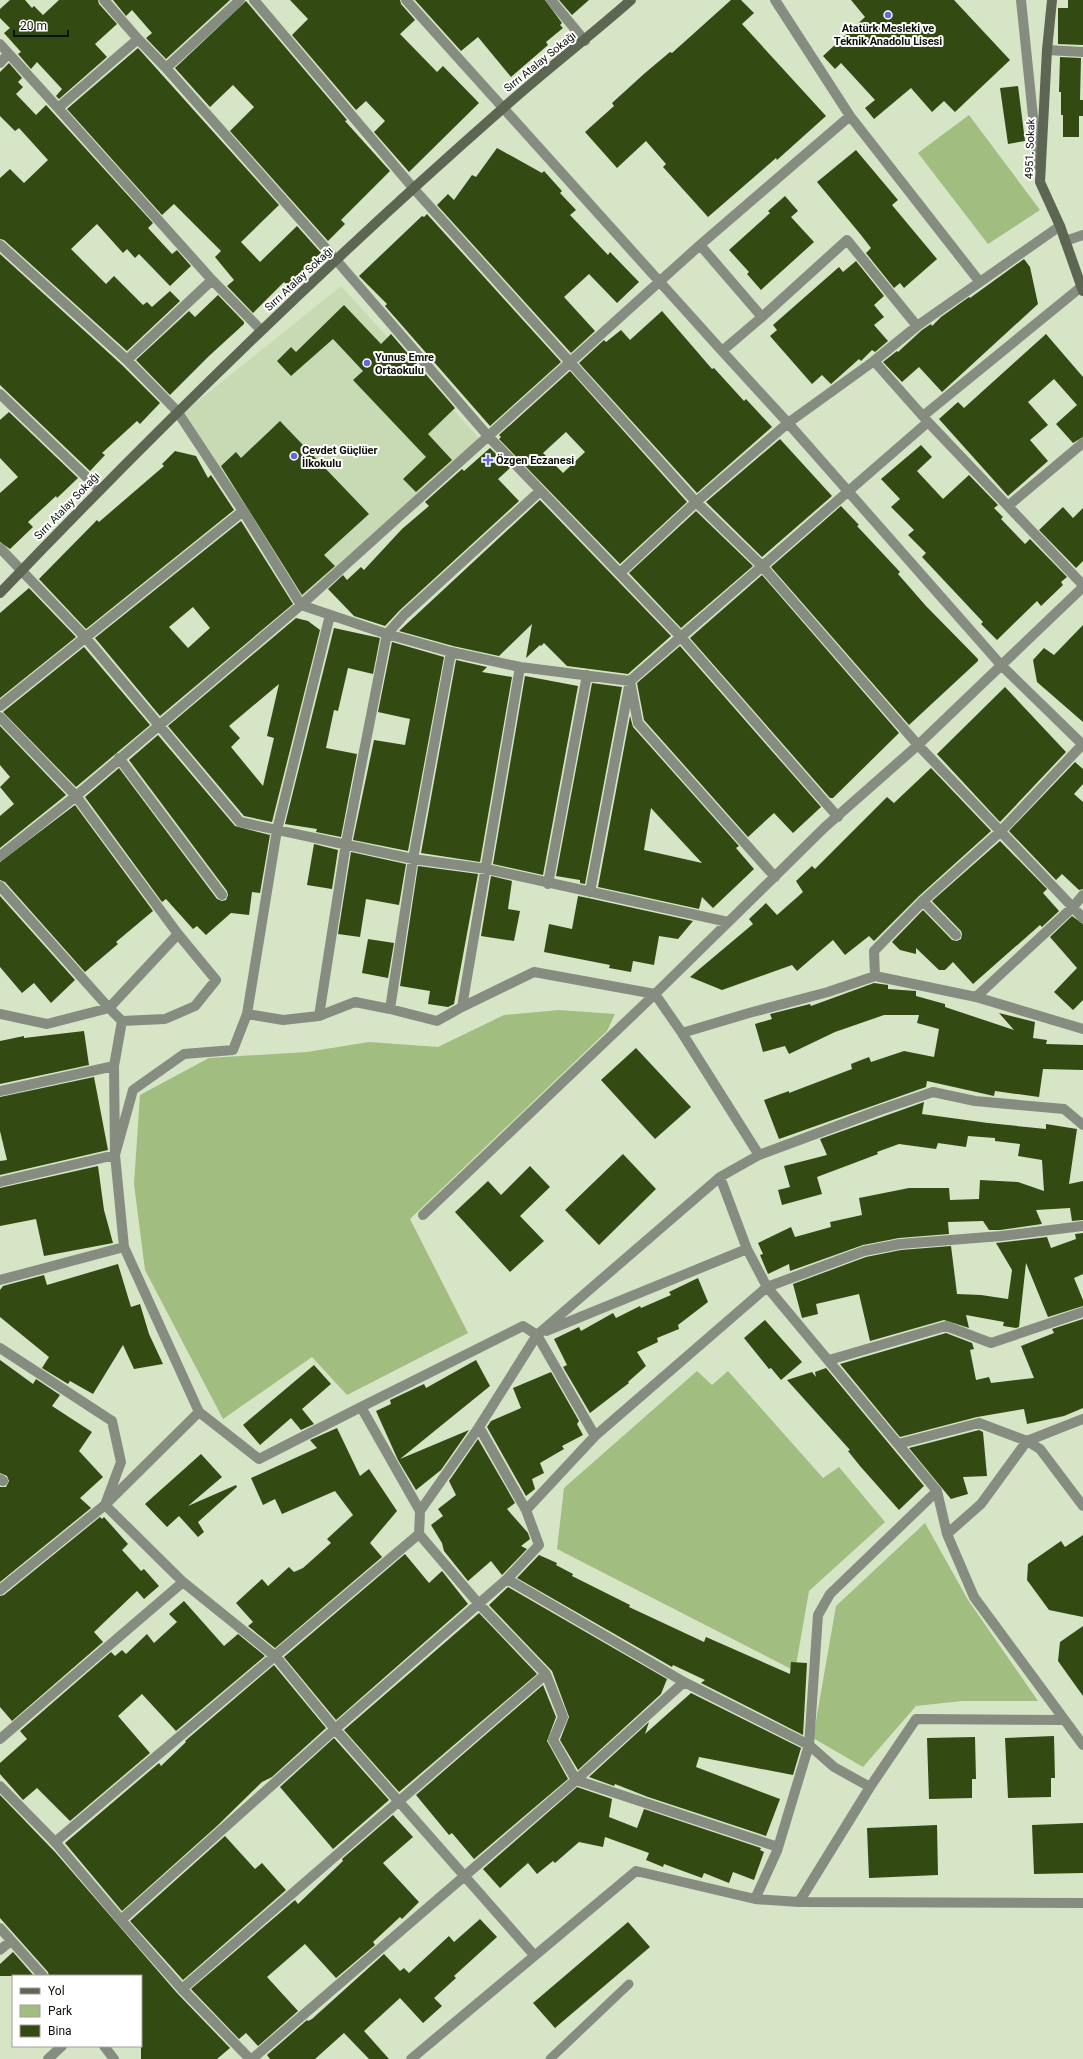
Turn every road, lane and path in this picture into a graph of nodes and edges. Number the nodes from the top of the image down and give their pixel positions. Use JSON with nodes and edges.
{"nodes":[{"id":1,"x":104,"y":0,"type":"edge"},
{"id":2,"x":240,"y":0,"type":"edge"},
{"id":3,"x":254,"y":0,"type":"edge"},
{"id":4,"x":406,"y":0,"type":"edge"},
{"id":5,"x":551,"y":0,"type":"edge"},
{"id":6,"x":631,"y":0,"type":"edge"},
{"id":7,"x":775,"y":0,"type":"edge"},
{"id":8,"x":1021,"y":0,"type":"edge"},
{"id":9,"x":1052,"y":0,"type":"edge"},
{"id":10,"x":138,"y":39,"type":"junction"},
{"id":11,"x":585,"y":41,"type":"junction"},
{"id":12,"x":0,"y":44,"type":"edge"},
{"id":13,"x":1047,"y":50,"type":"junction"},
{"id":14,"x":1083,"y":52,"type":"edge"},
{"id":15,"x":8,"y":54,"type":"junction"},
{"id":16,"x":0,"y":63,"type":"edge"},
{"id":17,"x":166,"y":68,"type":"junction"},
{"id":18,"x":58,"y":108,"type":"junction"},
{"id":19,"x":503,"y":108,"type":"junction"},
{"id":20,"x":850,"y":116,"type":"junction"},
{"id":21,"x":1040,"y":182,"type":"junction"},
{"id":22,"x":414,"y":189,"type":"junction"},
{"id":23,"x":1060,"y":226,"type":"junction"},
{"id":24,"x":1083,"y":235,"type":"edge"},
{"id":25,"x":1065,"y":241,"type":"junction"},
{"id":26,"x":0,"y":245,"type":"edge"},
{"id":27,"x":700,"y":245,"type":"junction"},
{"id":28,"x":337,"y":261,"type":"junction"},
{"id":29,"x":212,"y":280,"type":"junction"},
{"id":30,"x":979,"y":281,"type":"junction"},
{"id":31,"x":660,"y":282,"type":"junction"},
{"id":32,"x":1082,"y":289,"type":"edge"},
{"id":33,"x":762,"y":317,"type":"junction"},
{"id":34,"x":917,"y":326,"type":"junction"},
{"id":35,"x":261,"y":330,"type":"junction"},
{"id":36,"x":722,"y":351,"type":"junction"},
{"id":37,"x":127,"y":360,"type":"junction"},
{"id":38,"x":571,"y":361,"type":"junction"},
{"id":39,"x":874,"y":361,"type":"junction"},
{"id":40,"x":0,"y":394,"type":"edge"},
{"id":41,"x":177,"y":411,"type":"junction"},
{"id":42,"x":925,"y":419,"type":"junction"},
{"id":43,"x":788,"y":423,"type":"junction"},
{"id":44,"x":488,"y":436,"type":"junction"},
{"id":45,"x":1083,"y":443,"type":"edge"},
{"id":46,"x":100,"y":490,"type":"junction"},
{"id":47,"x":540,"y":491,"type":"junction"},
{"id":48,"x":848,"y":491,"type":"junction"},
{"id":49,"x":696,"y":502,"type":"junction"},
{"id":50,"x":1008,"y":506,"type":"junction"},
{"id":51,"x":242,"y":511,"type":"junction"},
{"id":52,"x":0,"y":548,"type":"edge"},
{"id":53,"x":762,"y":566,"type":"junction"},
{"id":54,"x":22,"y":570,"type":"junction"},
{"id":55,"x":620,"y":573,"type":"junction"},
{"id":56,"x":1083,"y":586,"type":"edge"},
{"id":57,"x":0,"y":593,"type":"edge"},
{"id":58,"x":300,"y":605,"type":"junction"},
{"id":59,"x":330,"y":615,"type":"junction"},
{"id":60,"x":387,"y":634,"type":"junction"},
{"id":61,"x":680,"y":636,"type":"junction"},
{"id":62,"x":85,"y":637,"type":"junction"},
{"id":63,"x":451,"y":652,"type":"junction"},
{"id":64,"x":1001,"y":665,"type":"junction"},
{"id":65,"x":520,"y":667,"type":"junction"},
{"id":66,"x":587,"y":674,"type":"junction"},
{"id":67,"x":630,"y":681,"type":"junction"},
{"id":68,"x":0,"y":706,"type":"edge"},
{"id":69,"x":0,"y":717,"type":"edge"},
{"id":70,"x":159,"y":724,"type":"junction"},
{"id":71,"x":918,"y":744,"type":"junction"},
{"id":72,"x":1083,"y":744,"type":"edge"},
{"id":73,"x":119,"y":758,"type":"junction"},
{"id":74,"x":76,"y":796,"type":"junction"},
{"id":75,"x":838,"y":817,"type":"junction"},
{"id":76,"x":277,"y":830,"type":"junction"},
{"id":77,"x":1001,"y":831,"type":"junction"},
{"id":78,"x":346,"y":843,"type":"junction"},
{"id":79,"x":0,"y":856,"type":"edge"},
{"id":80,"x":413,"y":859,"type":"junction"},
{"id":81,"x":487,"y":869,"type":"junction"},
{"id":82,"x":775,"y":877,"type":"junction"},
{"id":83,"x":548,"y":884,"type":"junction"},
{"id":84,"x":0,"y":886,"type":"edge"},
{"id":85,"x":590,"y":892,"type":"junction"},
{"id":86,"x":222,"y":895,"type":"dead end"},
{"id":87,"x":1083,"y":895,"type":"edge"},
{"id":88,"x":923,"y":901,"type":"junction"},
{"id":89,"x":1073,"y":907,"type":"junction"},
{"id":90,"x":1083,"y":918,"type":"edge"},
{"id":91,"x":728,"y":922,"type":"junction"},
{"id":92,"x":178,"y":934,"type":"junction"},
{"id":93,"x":956,"y":935,"type":"dead end"},
{"id":94,"x":875,"y":976,"type":"junction"},
{"id":95,"x":655,"y":994,"type":"junction"},
{"id":96,"x":976,"y":997,"type":"junction"},
{"id":97,"x":462,"y":1007,"type":"junction"},
{"id":98,"x":109,"y":1008,"type":"junction"},
{"id":99,"x":390,"y":1009,"type":"junction"},
{"id":100,"x":0,"y":1014,"type":"edge"},
{"id":101,"x":247,"y":1014,"type":"junction"},
{"id":102,"x":319,"y":1016,"type":"junction"},
{"id":103,"x":122,"y":1021,"type":"junction"},
{"id":104,"x":1083,"y":1029,"type":"edge"},
{"id":105,"x":682,"y":1034,"type":"junction"},
{"id":106,"x":114,"y":1066,"type":"junction"},
{"id":107,"x":0,"y":1091,"type":"edge"},
{"id":108,"x":1083,"y":1125,"type":"edge"},
{"id":109,"x":115,"y":1155,"type":"junction"},
{"id":110,"x":759,"y":1155,"type":"junction"},
{"id":111,"x":720,"y":1177,"type":"junction"},
{"id":112,"x":0,"y":1182,"type":"edge"},
{"id":113,"x":423,"y":1214,"type":"dead end"},
{"id":114,"x":1083,"y":1226,"type":"edge"},
{"id":115,"x":124,"y":1247,"type":"junction"},
{"id":116,"x":747,"y":1249,"type":"junction"},
{"id":117,"x":0,"y":1280,"type":"edge"},
{"id":118,"x":767,"y":1287,"type":"junction"},
{"id":119,"x":1083,"y":1312,"type":"edge"},
{"id":120,"x":536,"y":1335,"type":"junction"},
{"id":121,"x":0,"y":1348,"type":"edge"},
{"id":122,"x":829,"y":1360,"type":"junction"},
{"id":123,"x":361,"y":1408,"type":"junction"},
{"id":124,"x":199,"y":1412,"type":"junction"},
{"id":125,"x":1083,"y":1418,"type":"edge"},
{"id":126,"x":479,"y":1427,"type":"junction"},
{"id":127,"x":595,"y":1436,"type":"junction"},
{"id":128,"x":1026,"y":1441,"type":"junction"},
{"id":129,"x":898,"y":1444,"type":"junction"},
{"id":130,"x":937,"y":1491,"type":"junction"},
{"id":131,"x":105,"y":1505,"type":"junction"},
{"id":132,"x":1083,"y":1506,"type":"edge"},
{"id":133,"x":526,"y":1510,"type":"junction"},
{"id":134,"x":420,"y":1511,"type":"junction"},
{"id":135,"x":419,"y":1534,"type":"junction"},
{"id":136,"x":947,"y":1534,"type":"junction"},
{"id":137,"x":507,"y":1579,"type":"junction"},
{"id":138,"x":183,"y":1582,"type":"junction"},
{"id":139,"x":0,"y":1590,"type":"edge"},
{"id":140,"x":478,"y":1603,"type":"junction"},
{"id":141,"x":276,"y":1656,"type":"junction"},
{"id":142,"x":546,"y":1674,"type":"junction"},
{"id":143,"x":684,"y":1682,"type":"junction"},
{"id":144,"x":1064,"y":1720,"type":"junction"},
{"id":145,"x":334,"y":1729,"type":"junction"},
{"id":146,"x":0,"y":1739,"type":"edge"},
{"id":147,"x":809,"y":1745,"type":"junction"},
{"id":148,"x":1083,"y":1745,"type":"edge"},
{"id":149,"x":576,"y":1780,"type":"junction"},
{"id":150,"x":870,"y":1787,"type":"junction"},
{"id":151,"x":1,"y":1791,"type":"edge"},
{"id":152,"x":399,"y":1800,"type":"junction"},
{"id":153,"x":55,"y":1842,"type":"junction"},
{"id":154,"x":778,"y":1847,"type":"junction"},
{"id":155,"x":465,"y":1876,"type":"junction"},
{"id":156,"x":755,"y":1899,"type":"junction"},
{"id":157,"x":799,"y":1902,"type":"junction"},
{"id":158,"x":1083,"y":1903,"type":"edge"},
{"id":159,"x":121,"y":1920,"type":"junction"},
{"id":160,"x":0,"y":1928,"type":"edge"},
{"id":161,"x":11,"y":1941,"type":"junction"},
{"id":162,"x":0,"y":1950,"type":"edge"},
{"id":163,"x":534,"y":1956,"type":"junction"},
{"id":164,"x":42,"y":1975,"type":"edge"},
{"id":165,"x":629,"y":1984,"type":"dead end"},
{"id":166,"x":182,"y":1989,"type":"junction"},
{"id":167,"x":61,"y":2047,"type":"edge"},
{"id":168,"x":105,"y":2047,"type":"edge"},
{"id":169,"x":48,"y":2059,"type":"edge"},
{"id":170,"x":114,"y":2059,"type":"edge"},
{"id":171,"x":251,"y":2059,"type":"edge"},
{"id":172,"x":411,"y":2059,"type":"edge"},
{"id":173,"x":550,"y":2059,"type":"edge"}],
"edges":[{"from":1,"to":10,"type":"street"},
{"from":2,"to":17,"type":"street"},
{"from":3,"to":22,"type":"street"},
{"from":4,"to":19,"type":"street"},
{"from":5,"to":11,"type":"street"},
{"from":6,"to":11,"type":"main road","name":"Sırrı Atalay Sokağı"},
{"from":7,"to":20,"type":"street"},
{"from":8,"to":21,"type":"street"},
{"from":9,"to":13,"type":"main road","name":"4951. Sokak"},
{"from":10,"to":17,"type":"street"},
{"from":10,"to":18,"type":"street"},
{"from":11,"to":19,"type":"main road","name":"Sırrı Atalay Sokağı"},
{"from":12,"to":15,"type":"street"},
{"from":13,"to":14,"type":"street"},
{"from":13,"to":21,"type":"main road","name":"4951. Sokak"},
{"from":15,"to":16,"type":"street"},
{"from":15,"to":18,"type":"street"},
{"from":17,"to":28,"type":"street"},
{"from":18,"to":29,"type":"street"},
{"from":19,"to":22,"type":"main road","name":"Sırrı Atalay Sokağı"},
{"from":19,"to":31,"type":"street"},
{"from":20,"to":27,"type":"street"},
{"from":20,"to":30,"type":"street"},
{"from":21,"to":23,"type":"main road","name":"4951. Sokak"},
{"from":22,"to":28,"type":"main road","name":"Sırrı Atalay Sokağı"},
{"from":22,"to":38,"type":"street"},
{"from":23,"to":25,"type":"main road","name":"4951. Sokak"},
{"from":23,"to":30,"type":"street"},
{"from":24,"to":25,"type":"street"},
{"from":25,"to":32,"type":"main road","name":"4951. Sokak"},
{"from":26,"to":37,"type":"street"},
{"from":27,"to":31,"type":"street"},
{"from":27,"to":33,"type":"street"},
{"from":28,"to":35,"type":"main road","name":"Sırrı Atalay Sokağı"},
{"from":28,"to":44,"type":"street"},
{"from":29,"to":35,"type":"street"},
{"from":29,"to":37,"type":"street"},
{"from":30,"to":34,"type":"street"},
{"from":31,"to":36,"type":"street"},
{"from":31,"to":38,"type":"street"},
{"from":32,"to":42,"type":"street"},
{"from":33,"to":34,"type":"street"},
{"from":33,"to":36,"type":"street"},
{"from":34,"to":39,"type":"street"},
{"from":35,"to":41,"type":"main road","name":"Sırrı Atalay Sokağı"},
{"from":36,"to":43,"type":"street"},
{"from":37,"to":41,"type":"street"},
{"from":38,"to":44,"type":"street"},
{"from":38,"to":49,"type":"street"},
{"from":39,"to":42,"type":"street"},
{"from":39,"to":43,"type":"street"},
{"from":40,"to":46,"type":"street"},
{"from":41,"to":46,"type":"main road","name":"Sırrı Atalay Sokağı"},
{"from":41,"to":51,"type":"street"},
{"from":42,"to":48,"type":"street"},
{"from":42,"to":50,"type":"street"},
{"from":43,"to":48,"type":"street"},
{"from":43,"to":49,"type":"street"},
{"from":44,"to":47,"type":"street"},
{"from":44,"to":58,"type":"street"},
{"from":45,"to":50,"type":"street"},
{"from":46,"to":54,"type":"main road","name":"Sırrı Atalay Sokağı"},
{"from":47,"to":55,"type":"street"},
{"from":47,"to":60,"type":"street"},
{"from":48,"to":53,"type":"street"},
{"from":48,"to":64,"type":"street"},
{"from":49,"to":53,"type":"street"},
{"from":49,"to":55,"type":"street"},
{"from":50,"to":56,"type":"street"},
{"from":51,"to":58,"type":"street"},
{"from":51,"to":62,"type":"street"},
{"from":52,"to":54,"type":"street"},
{"from":53,"to":61,"type":"street"},
{"from":53,"to":71,"type":"street"},
{"from":54,"to":57,"type":"main road","name":"Sırrı Atalay Sokağı"},
{"from":54,"to":62,"type":"street"},
{"from":55,"to":61,"type":"street"},
{"from":56,"to":64,"type":"street"},
{"from":58,"to":59,"type":"street"},
{"from":58,"to":70,"type":"street"},
{"from":59,"to":60,"type":"street"},
{"from":59,"to":76,"type":"street"},
{"from":60,"to":63,"type":"street"},
{"from":60,"to":78,"type":"street"},
{"from":61,"to":67,"type":"street"},
{"from":61,"to":75,"type":"street"},
{"from":62,"to":68,"type":"street"},
{"from":62,"to":70,"type":"street"},
{"from":63,"to":65,"type":"street"},
{"from":63,"to":80,"type":"street"},
{"from":64,"to":71,"type":"street"},
{"from":64,"to":72,"type":"street"},
{"from":65,"to":66,"type":"street"},
{"from":65,"to":81,"type":"street"},
{"from":66,"to":67,"type":"street"},
{"from":66,"to":83,"type":"street"},
{"from":67,"to":82,"type":"street"},
{"from":67,"to":85,"type":"street"},
{"from":69,"to":74,"type":"street"},
{"from":70,"to":73,"type":"street"},
{"from":70,"to":76,"type":"street"},
{"from":71,"to":75,"type":"street"},
{"from":71,"to":77,"type":"street"},
{"from":72,"to":77,"type":"street"},
{"from":73,"to":74,"type":"street"},
{"from":73,"to":86,"type":"street"},
{"from":74,"to":79,"type":"street"},
{"from":74,"to":92,"type":"street"},
{"from":75,"to":82,"type":"street"},
{"from":76,"to":78,"type":"street"},
{"from":76,"to":101,"type":"street"},
{"from":77,"to":88,"type":"street"},
{"from":77,"to":89,"type":"street"},
{"from":78,"to":80,"type":"street"},
{"from":78,"to":102,"type":"street"},
{"from":80,"to":81,"type":"street"},
{"from":80,"to":99,"type":"street"},
{"from":81,"to":83,"type":"street"},
{"from":81,"to":97,"type":"street"},
{"from":82,"to":91,"type":"street"},
{"from":83,"to":85,"type":"street"},
{"from":84,"to":98,"type":"street"},
{"from":85,"to":91,"type":"street"},
{"from":87,"to":89,"type":"street"},
{"from":88,"to":93,"type":"street"},
{"from":88,"to":94,"type":"street"},
{"from":89,"to":90,"type":"street"},
{"from":89,"to":96,"type":"street"},
{"from":91,"to":95,"type":"street"},
{"from":92,"to":98,"type":"street"},
{"from":92,"to":103,"type":"street"},
{"from":94,"to":96,"type":"street"},
{"from":94,"to":105,"type":"street"},
{"from":95,"to":97,"type":"street"},
{"from":95,"to":105,"type":"street"},
{"from":95,"to":113,"type":"street"},
{"from":96,"to":104,"type":"street"},
{"from":97,"to":99,"type":"street"},
{"from":98,"to":100,"type":"street"},
{"from":98,"to":103,"type":"street"},
{"from":99,"to":102,"type":"street"},
{"from":101,"to":102,"type":"street"},
{"from":101,"to":109,"type":"street"},
{"from":103,"to":106,"type":"street"},
{"from":105,"to":110,"type":"street"},
{"from":106,"to":107,"type":"street"},
{"from":106,"to":109,"type":"street"},
{"from":108,"to":110,"type":"street"},
{"from":109,"to":112,"type":"street"},
{"from":109,"to":115,"type":"street"},
{"from":110,"to":111,"type":"street"},
{"from":111,"to":116,"type":"street"},
{"from":111,"to":120,"type":"street"},
{"from":114,"to":118,"type":"street"},
{"from":115,"to":117,"type":"street"},
{"from":115,"to":124,"type":"street"},
{"from":116,"to":118,"type":"street"},
{"from":116,"to":120,"type":"street"},
{"from":118,"to":122,"type":"street"},
{"from":118,"to":127,"type":"street"},
{"from":119,"to":122,"type":"street"},
{"from":120,"to":123,"type":"street"},
{"from":120,"to":126,"type":"street"},
{"from":120,"to":127,"type":"street"},
{"from":121,"to":131,"type":"street"},
{"from":122,"to":129,"type":"street"},
{"from":123,"to":124,"type":"street"},
{"from":123,"to":134,"type":"street"},
{"from":124,"to":131,"type":"street"},
{"from":125,"to":128,"type":"street"},
{"from":126,"to":133,"type":"street"},
{"from":126,"to":134,"type":"street"},
{"from":127,"to":133,"type":"street"},
{"from":128,"to":129,"type":"street"},
{"from":128,"to":132,"type":"street"},
{"from":128,"to":136,"type":"street"},
{"from":129,"to":130,"type":"street"},
{"from":130,"to":136,"type":"street"},
{"from":130,"to":147,"type":"street"},
{"from":131,"to":138,"type":"street"},
{"from":131,"to":139,"type":"street"},
{"from":133,"to":137,"type":"street"},
{"from":134,"to":135,"type":"street"},
{"from":135,"to":140,"type":"street"},
{"from":135,"to":141,"type":"street"},
{"from":136,"to":144,"type":"street"},
{"from":137,"to":140,"type":"street"},
{"from":137,"to":143,"type":"street"},
{"from":138,"to":141,"type":"street"},
{"from":138,"to":146,"type":"street"},
{"from":140,"to":142,"type":"street"},
{"from":140,"to":145,"type":"street"},
{"from":141,"to":145,"type":"street"},
{"from":141,"to":153,"type":"street"},
{"from":142,"to":149,"type":"street"},
{"from":142,"to":152,"type":"street"},
{"from":143,"to":147,"type":"street"},
{"from":143,"to":149,"type":"street"},
{"from":144,"to":148,"type":"street"},
{"from":144,"to":150,"type":"street"},
{"from":145,"to":152,"type":"street"},
{"from":145,"to":159,"type":"street"},
{"from":147,"to":150,"type":"street"},
{"from":147,"to":154,"type":"street"},
{"from":149,"to":154,"type":"street"},
{"from":149,"to":155,"type":"street"},
{"from":150,"to":157,"type":"street"},
{"from":151,"to":153,"type":"street"},
{"from":152,"to":155,"type":"street"},
{"from":152,"to":166,"type":"street"},
{"from":153,"to":159,"type":"street"},
{"from":154,"to":156,"type":"street"},
{"from":155,"to":163,"type":"street"},
{"from":155,"to":171,"type":"street"},
{"from":156,"to":157,"type":"street"},
{"from":156,"to":163,"type":"street"},
{"from":157,"to":158,"type":"street"},
{"from":159,"to":166,"type":"street"},
{"from":160,"to":161,"type":"street"},
{"from":161,"to":162,"type":"street"},
{"from":161,"to":164,"type":"street"},
{"from":163,"to":172,"type":"street"},
{"from":165,"to":173,"type":"lane"},
{"from":166,"to":171,"type":"street"},
{"from":167,"to":169,"type":"street"},
{"from":168,"to":170,"type":"street"}]}
